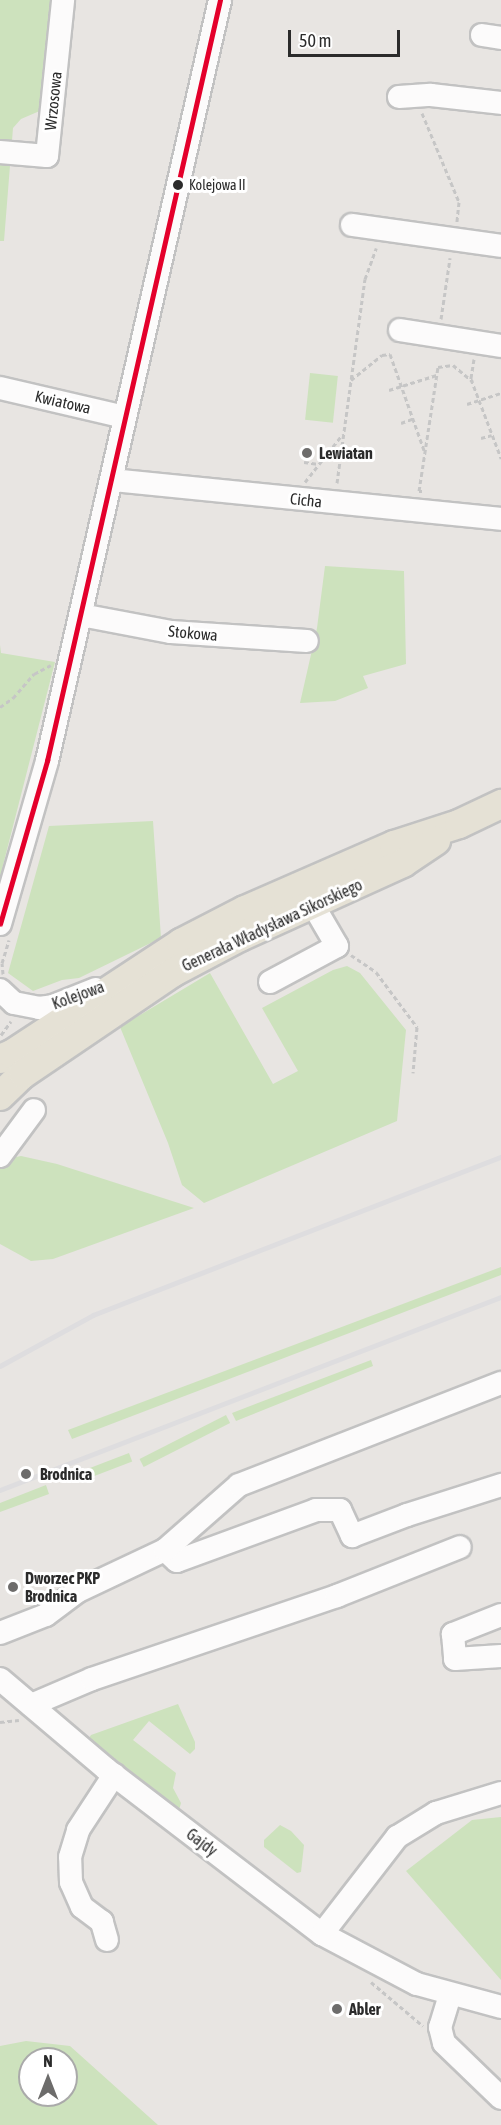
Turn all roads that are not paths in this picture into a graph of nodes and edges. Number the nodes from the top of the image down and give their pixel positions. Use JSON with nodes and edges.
{"nodes":[{"id":1,"x":63,"y":0,"type":"edge"},
{"id":2,"x":220,"y":0,"type":"edge"},
{"id":3,"x":399,"y":97,"type":"dead end"},
{"id":4,"x":501,"y":103,"type":"edge"},
{"id":5,"x":0,"y":152,"type":"edge"},
{"id":6,"x":352,"y":225,"type":"dead end"},
{"id":7,"x":501,"y":246,"type":"edge"},
{"id":8,"x":400,"y":330,"type":"dead end"},
{"id":9,"x":501,"y":346,"type":"edge"},
{"id":10,"x":0,"y":388,"type":"edge"},
{"id":11,"x":125,"y":417,"type":"junction"},
{"id":12,"x":112,"y":480,"type":"junction"},
{"id":13,"x":501,"y":519,"type":"edge"},
{"id":14,"x":81,"y":615,"type":"junction"},
{"id":15,"x":307,"y":641,"type":"dead end"},
{"id":16,"x":501,"y":804,"type":"edge"},
{"id":17,"x":459,"y":824,"type":"junction"},
{"id":18,"x":313,"y":905,"type":"junction"},
{"id":19,"x":0,"y":924,"type":"edge"},
{"id":20,"x":125,"y":978,"type":"junction"},
{"id":21,"x":270,"y":982,"type":"dead end"},
{"id":22,"x":0,"y":990,"type":"edge"},
{"id":23,"x":0,"y":1059,"type":"edge"},
{"id":24,"x":0,"y":1095,"type":"edge"},
{"id":25,"x":34,"y":1110,"type":"dead end"},
{"id":26,"x":0,"y":1156,"type":"edge"},
{"id":27,"x":501,"y":1383,"type":"edge"},
{"id":28,"x":501,"y":1485,"type":"edge"},
{"id":29,"x":460,"y":1547,"type":"dead end"},
{"id":30,"x":165,"y":1550,"type":"junction"},
{"id":31,"x":501,"y":1615,"type":"edge"},
{"id":32,"x":0,"y":1633,"type":"edge"},
{"id":33,"x":501,"y":1656,"type":"edge"},
{"id":34,"x":4,"y":1689,"type":"edge"},
{"id":35,"x":31,"y":1705,"type":"junction"},
{"id":36,"x":114,"y":1775,"type":"junction"},
{"id":37,"x":501,"y":1793,"type":"edge"},
{"id":38,"x":322,"y":1934,"type":"junction"},
{"id":39,"x":107,"y":1940,"type":"dead end"},
{"id":40,"x":450,"y":1995,"type":"junction"},
{"id":41,"x":501,"y":2007,"type":"edge"},
{"id":42,"x":501,"y":2098,"type":"edge"}],
"edges":[{"from":1,"to":5,"type":"street","name":"Wrzosowa"},
{"from":2,"to":11,"type":"street"},
{"from":3,"to":4,"type":"street"},
{"from":6,"to":7,"type":"street"},
{"from":8,"to":9,"type":"street"},
{"from":10,"to":11,"type":"street","name":"Kwiatowa"},
{"from":11,"to":12,"type":"street"},
{"from":12,"to":13,"type":"street","name":"Cicha"},
{"from":12,"to":14,"type":"street"},
{"from":14,"to":15,"type":"street","name":"Stokowa"},
{"from":14,"to":19,"type":"street"},
{"from":16,"to":17,"type":"main road","name":"Generała Władysława Sikorskiego"},
{"from":17,"to":18,"type":"main road","name":"Generała Władysława Sikorskiego"},
{"from":17,"to":20,"type":"main road","name":"Generała Władysława Sikorskiego"},
{"from":18,"to":21,"type":"street"},
{"from":18,"to":24,"type":"main road","name":"Generała Władysława Sikorskiego"},
{"from":20,"to":22,"type":"street","name":"Kolejowa"},
{"from":20,"to":23,"type":"main road","name":"Generała Władysława Sikorskiego"},
{"from":25,"to":26,"type":"street"},
{"from":27,"to":30,"type":"street"},
{"from":28,"to":30,"type":"street"},
{"from":29,"to":35,"type":"street"},
{"from":30,"to":32,"type":"street"},
{"from":31,"to":33,"type":"street"},
{"from":34,"to":35,"type":"street","name":"Gajdy"},
{"from":35,"to":36,"type":"street","name":"Gajdy"},
{"from":36,"to":38,"type":"street","name":"Gajdy"},
{"from":36,"to":39,"type":"street"},
{"from":37,"to":38,"type":"street"},
{"from":38,"to":40,"type":"street","name":"Gajdy"},
{"from":40,"to":41,"type":"street","name":"Gajdy"},
{"from":40,"to":42,"type":"street"}]}
